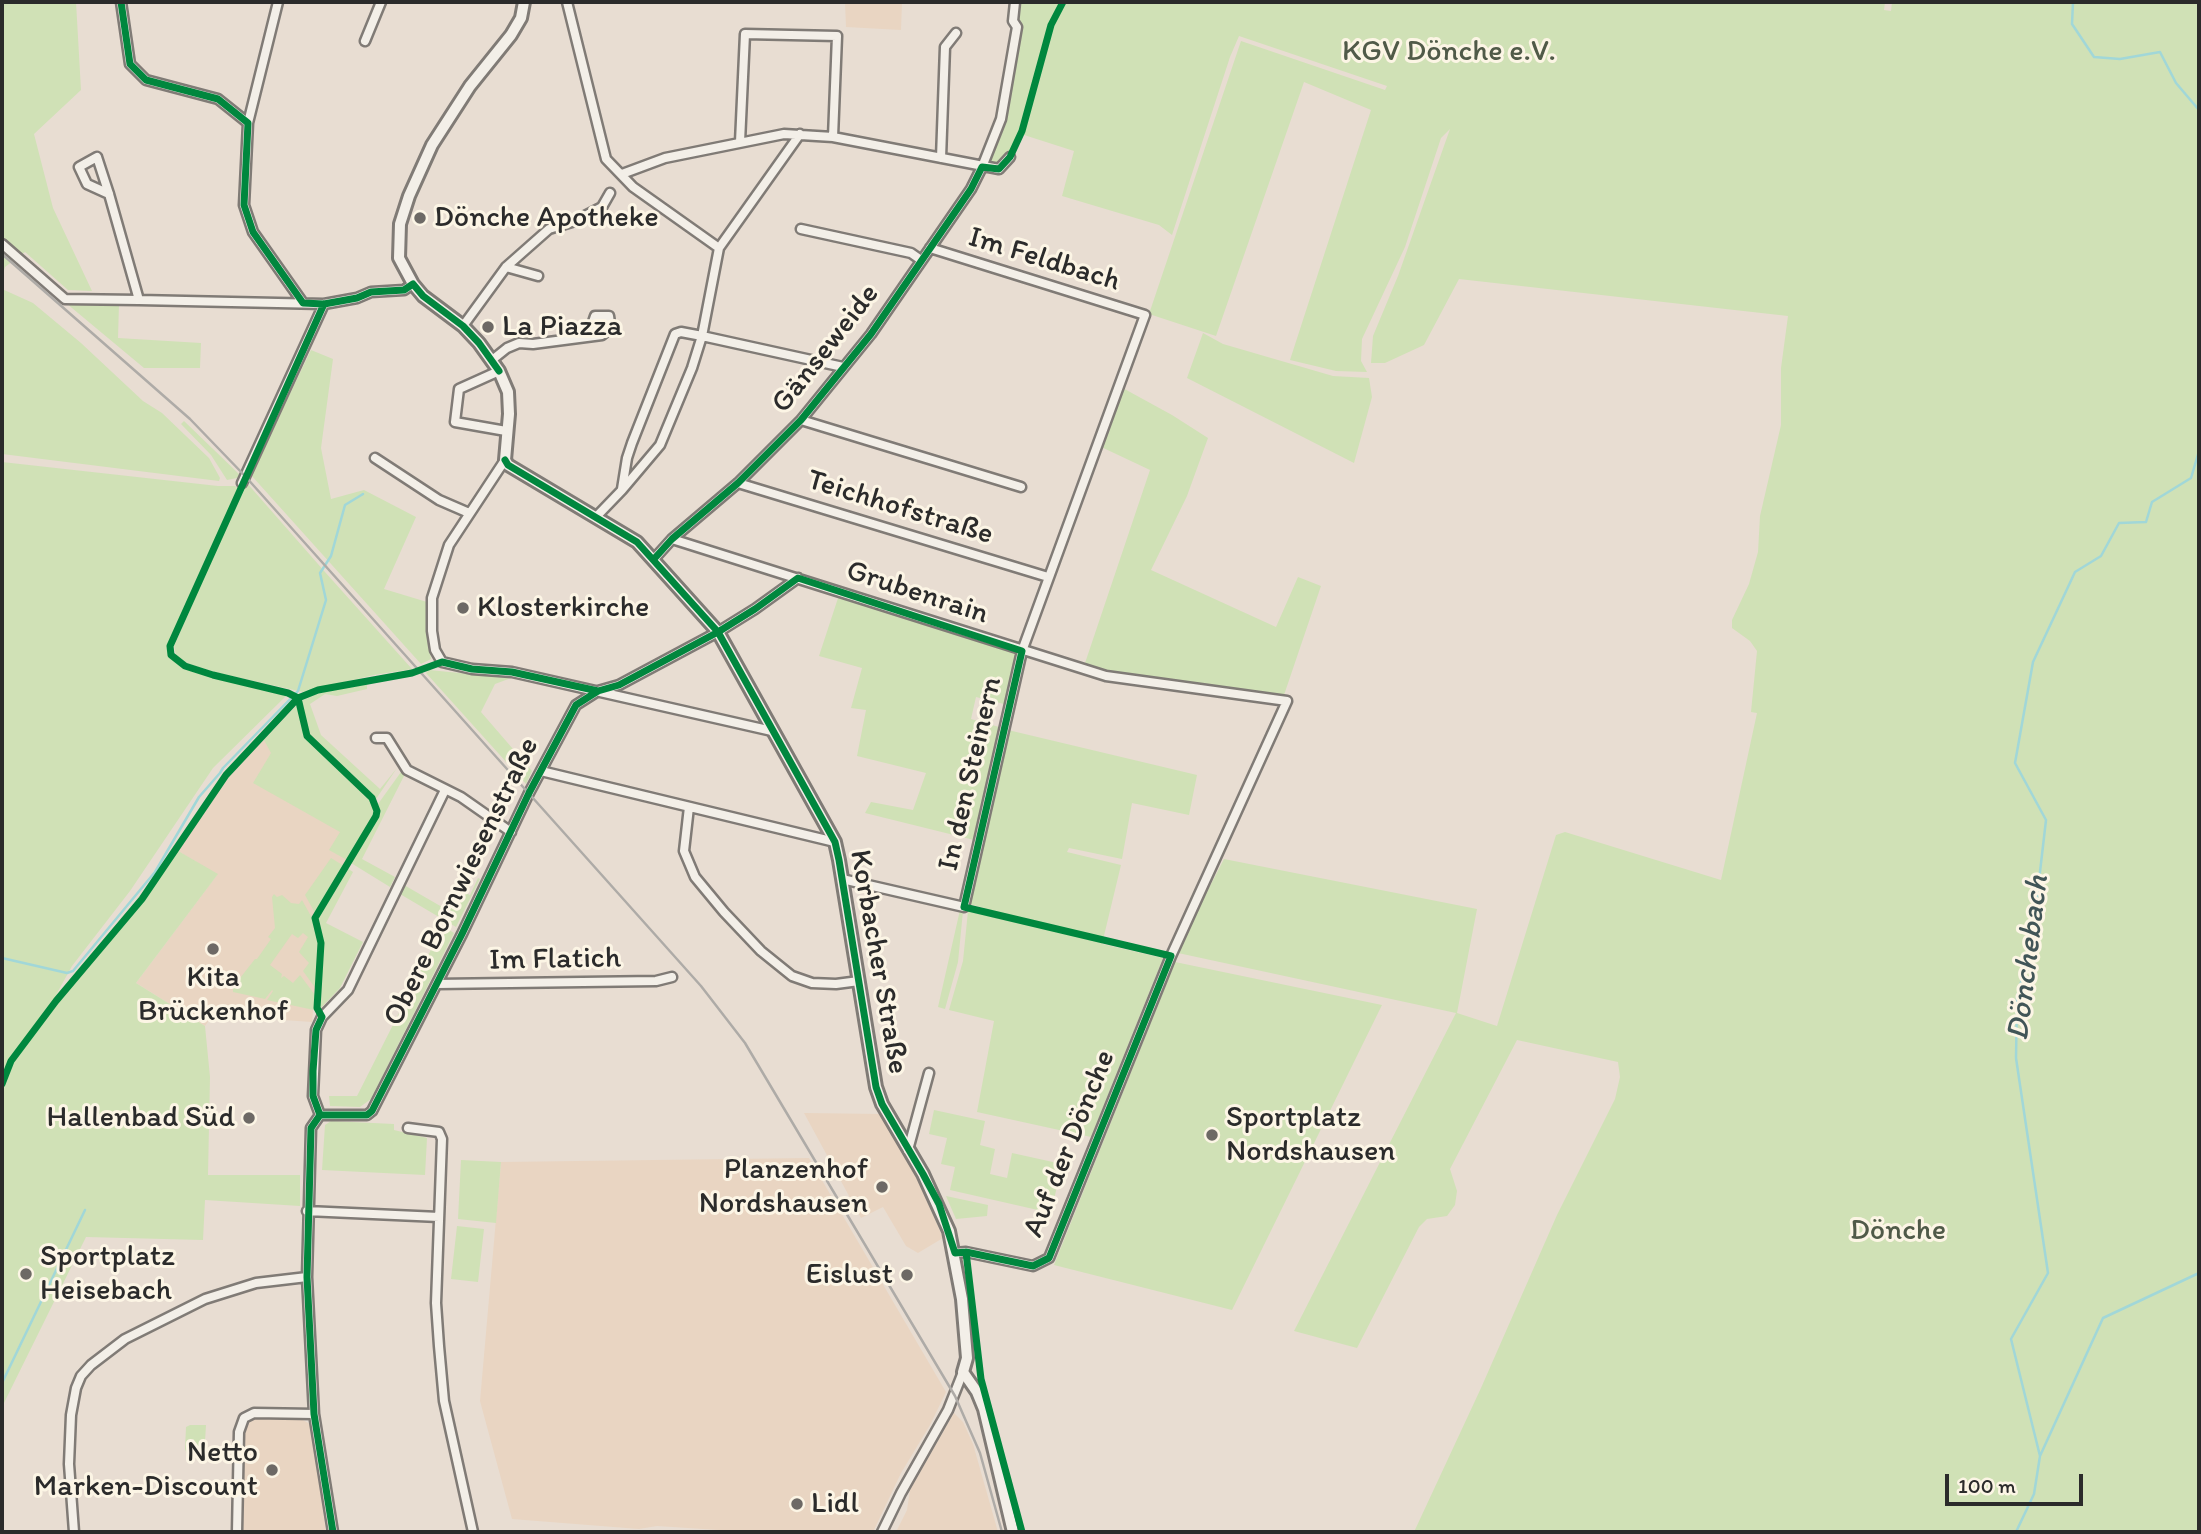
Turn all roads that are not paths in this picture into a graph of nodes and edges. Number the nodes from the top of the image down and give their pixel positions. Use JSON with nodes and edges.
{"nodes":[{"id":1,"x":121,"y":2,"type":"edge"},
{"id":2,"x":278,"y":2,"type":"edge"},
{"id":3,"x":381,"y":2,"type":"edge"},
{"id":4,"x":524,"y":2,"type":"edge"},
{"id":5,"x":567,"y":2,"type":"edge"},
{"id":6,"x":1015,"y":2,"type":"edge"},
{"id":7,"x":956,"y":33,"type":"dead end"},
{"id":8,"x":365,"y":41,"type":"dead end"},
{"id":9,"x":247,"y":123,"type":"junction"},
{"id":10,"x":800,"y":134,"type":"junction"},
{"id":11,"x":833,"y":136,"type":"junction"},
{"id":12,"x":740,"y":142,"type":"junction"},
{"id":13,"x":1010,"y":157,"type":"dead end"},
{"id":14,"x":941,"y":158,"type":"junction"},
{"id":15,"x":982,"y":167,"type":"junction"},
{"id":16,"x":622,"y":174,"type":"junction"},
{"id":17,"x":610,"y":193,"type":"dead end"},
{"id":18,"x":109,"y":194,"type":"junction"},
{"id":19,"x":801,"y":229,"type":"dead end"},
{"id":20,"x":2,"y":244,"type":"edge"},
{"id":21,"x":719,"y":248,"type":"junction"},
{"id":22,"x":930,"y":248,"type":"junction"},
{"id":23,"x":921,"y":260,"type":"junction"},
{"id":24,"x":506,"y":267,"type":"junction"},
{"id":25,"x":538,"y":276,"type":"dead end"},
{"id":26,"x":413,"y":285,"type":"junction"},
{"id":27,"x":139,"y":300,"type":"junction"},
{"id":28,"x":303,"y":303,"type":"junction"},
{"id":29,"x":324,"y":304,"type":"junction"},
{"id":30,"x":1145,"y":315,"type":"joint"},
{"id":31,"x":463,"y":326,"type":"junction"},
{"id":32,"x":594,"y":335,"type":"dead end"},
{"id":33,"x":702,"y":336,"type":"junction"},
{"id":34,"x":492,"y":360,"type":"junction"},
{"id":35,"x":843,"y":367,"type":"junction"},
{"id":36,"x":499,"y":371,"type":"junction"},
{"id":37,"x":801,"y":420,"type":"junction"},
{"id":38,"x":506,"y":431,"type":"junction"},
{"id":39,"x":375,"y":458,"type":"dead end"},
{"id":40,"x":505,"y":460,"type":"junction"},
{"id":41,"x":242,"y":483,"type":"dead end"},
{"id":42,"x":738,"y":483,"type":"junction"},
{"id":43,"x":1021,"y":487,"type":"dead end"},
{"id":44,"x":622,"y":490,"type":"junction"},
{"id":45,"x":469,"y":513,"type":"junction"},
{"id":46,"x":596,"y":517,"type":"junction"},
{"id":47,"x":672,"y":538,"type":"junction"},
{"id":48,"x":654,"y":559,"type":"junction"},
{"id":49,"x":1048,"y":577,"type":"junction"},
{"id":50,"x":798,"y":578,"type":"junction"},
{"id":51,"x":718,"y":632,"type":"junction"},
{"id":52,"x":1022,"y":651,"type":"junction"},
{"id":53,"x":598,"y":691,"type":"junction"},
{"id":54,"x":1287,"y":701,"type":"joint"},
{"id":55,"x":772,"y":731,"type":"junction"},
{"id":56,"x":376,"y":738,"type":"dead end"},
{"id":57,"x":541,"y":771,"type":"junction"},
{"id":58,"x":445,"y":790,"type":"junction"},
{"id":59,"x":689,"y":807,"type":"junction"},
{"id":60,"x":511,"y":832,"type":"junction"},
{"id":61,"x":835,"y":842,"type":"junction"},
{"id":62,"x":842,"y":879,"type":"junction"},
{"id":63,"x":672,"y":978,"type":"dead end"},
{"id":64,"x":859,"y":981,"type":"junction"},
{"id":65,"x":437,"y":984,"type":"junction"},
{"id":66,"x":929,"y":1073,"type":"dead end"},
{"id":67,"x":320,"y":1115,"type":"junction"},
{"id":68,"x":408,"y":1128,"type":"dead end"},
{"id":69,"x":908,"y":1150,"type":"junction"},
{"id":70,"x":307,"y":1211,"type":"junction"},
{"id":71,"x":439,"y":1217,"type":"junction"},
{"id":72,"x":955,"y":1253,"type":"junction"},
{"id":73,"x":307,"y":1277,"type":"junction"},
{"id":74,"x":963,"y":1372,"type":"junction"},
{"id":75,"x":314,"y":1414,"type":"junction"},
{"id":76,"x":74,"y":1532,"type":"edge"},
{"id":77,"x":237,"y":1532,"type":"edge"},
{"id":78,"x":333,"y":1532,"type":"edge"},
{"id":79,"x":472,"y":1532,"type":"edge"},
{"id":80,"x":882,"y":1532,"type":"edge"},
{"id":81,"x":1013,"y":1532,"type":"edge"}],
"edges":[{"from":1,"to":9,"type":"street"},
{"from":2,"to":9,"type":"street"},
{"from":3,"to":8,"type":"street"},
{"from":4,"to":26,"type":"street"},
{"from":5,"to":16,"type":"street"},
{"from":6,"to":15,"type":"street","name":"Gänseweide"},
{"from":7,"to":14,"type":"street"},
{"from":9,"to":28,"type":"street"},
{"from":10,"to":11,"type":"street"},
{"from":10,"to":12,"type":"street"},
{"from":10,"to":21,"type":"street"},
{"from":11,"to":12,"type":"street"},
{"from":11,"to":14,"type":"street"},
{"from":12,"to":16,"type":"street"},
{"from":13,"to":15,"type":"street"},
{"from":14,"to":15,"type":"street"},
{"from":15,"to":22,"type":"street","name":"Gänseweide"},
{"from":16,"to":21,"type":"street"},
{"from":17,"to":24,"type":"street"},
{"from":18,"to":18,"type":"street"},
{"from":18,"to":27,"type":"street"},
{"from":19,"to":23,"type":"street","name":"Gänseweide"},
{"from":20,"to":27,"type":"street"},
{"from":21,"to":33,"type":"street"},
{"from":22,"to":23,"type":"street","name":"Gänseweide"},
{"from":22,"to":30,"type":"street","name":"Im Feldbach"},
{"from":23,"to":35,"type":"street","name":"Gänseweide"},
{"from":24,"to":25,"type":"street"},
{"from":24,"to":31,"type":"street"},
{"from":26,"to":29,"type":"street"},
{"from":26,"to":31,"type":"street"},
{"from":27,"to":28,"type":"street"},
{"from":28,"to":29,"type":"street"},
{"from":29,"to":41,"type":"street"},
{"from":30,"to":49,"type":"street","name":"In den Steinern"},
{"from":31,"to":34,"type":"street"},
{"from":32,"to":34,"type":"street"},
{"from":33,"to":35,"type":"street"},
{"from":33,"to":44,"type":"street"},
{"from":33,"to":44,"type":"street"},
{"from":34,"to":36,"type":"street"},
{"from":35,"to":37,"type":"street","name":"Gänseweide"},
{"from":36,"to":38,"type":"street"},
{"from":36,"to":38,"type":"street"},
{"from":37,"to":42,"type":"street","name":"Gänseweide"},
{"from":37,"to":43,"type":"street","name":"Gänseweide"},
{"from":38,"to":40,"type":"street"},
{"from":39,"to":45,"type":"street"},
{"from":40,"to":45,"type":"street"},
{"from":40,"to":46,"type":"street","name":"Korbacher Straße"},
{"from":42,"to":47,"type":"street","name":"Gänseweide"},
{"from":42,"to":49,"type":"street","name":"Teichhofstraße"},
{"from":44,"to":46,"type":"street"},
{"from":45,"to":53,"type":"street"},
{"from":46,"to":48,"type":"street","name":"Korbacher Straße"},
{"from":47,"to":48,"type":"street","name":"Gänseweide"},
{"from":47,"to":50,"type":"street","name":"Grubenrain"},
{"from":48,"to":51,"type":"street","name":"Korbacher Straße"},
{"from":49,"to":52,"type":"street","name":"In den Steinern"},
{"from":50,"to":51,"type":"street","name":"Obere Bornwiesenstraße"},
{"from":50,"to":52,"type":"street","name":"Grubenrain"},
{"from":51,"to":53,"type":"street","name":"Obere Bornwiesenstraße"},
{"from":51,"to":55,"type":"street","name":"Korbacher Straße"},
{"from":52,"to":54,"type":"street","name":"Grubenrain"},
{"from":52,"to":62,"type":"street","name":"In den Steinern"},
{"from":53,"to":55,"type":"street"},
{"from":53,"to":57,"type":"street","name":"Obere Bornwiesenstraße"},
{"from":54,"to":72,"type":"street","name":"Auf der Dönche"},
{"from":55,"to":61,"type":"street","name":"Korbacher Straße"},
{"from":56,"to":58,"type":"street"},
{"from":57,"to":59,"type":"street"},
{"from":57,"to":60,"type":"street","name":"Obere Bornwiesenstraße"},
{"from":58,"to":60,"type":"street"},
{"from":58,"to":67,"type":"street"},
{"from":59,"to":61,"type":"street"},
{"from":59,"to":64,"type":"street"},
{"from":60,"to":65,"type":"street","name":"Obere Bornwiesenstraße"},
{"from":61,"to":62,"type":"street","name":"Korbacher Straße"},
{"from":62,"to":64,"type":"street","name":"Korbacher Straße"},
{"from":63,"to":65,"type":"street","name":"Im Flatich"},
{"from":64,"to":69,"type":"street","name":"Korbacher Straße"},
{"from":65,"to":67,"type":"street","name":"Obere Bornwiesenstraße"},
{"from":66,"to":69,"type":"street"},
{"from":67,"to":70,"type":"street"},
{"from":68,"to":71,"type":"street"},
{"from":69,"to":72,"type":"street","name":"Korbacher Straße"},
{"from":70,"to":71,"type":"street"},
{"from":70,"to":73,"type":"street"},
{"from":71,"to":79,"type":"street"},
{"from":72,"to":74,"type":"street","name":"Korbacher Straße"},
{"from":73,"to":75,"type":"street"},
{"from":73,"to":76,"type":"street"},
{"from":74,"to":80,"type":"street"},
{"from":74,"to":81,"type":"street"},
{"from":75,"to":77,"type":"street"},
{"from":75,"to":78,"type":"street"}]}
